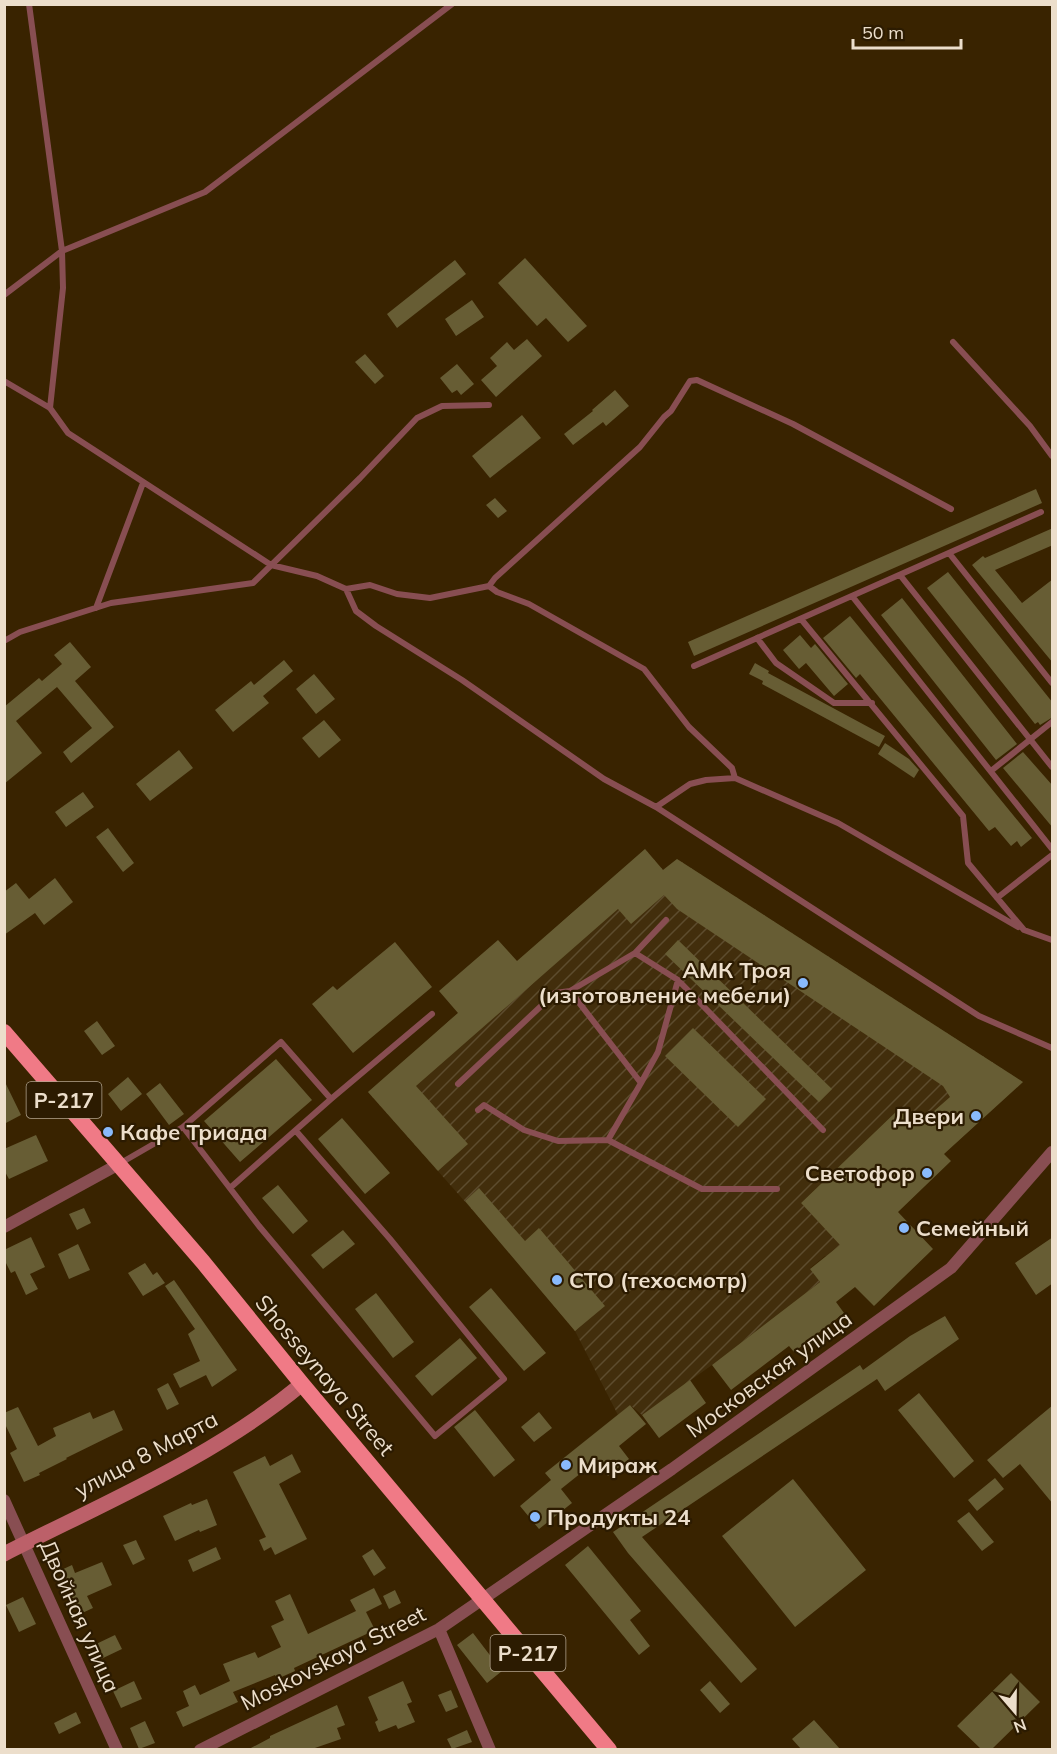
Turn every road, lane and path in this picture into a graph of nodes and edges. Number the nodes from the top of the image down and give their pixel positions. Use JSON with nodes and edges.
{"nodes":[{"id":1,"x":29,"y":4,"type":"edge"},
{"id":2,"x":452,"y":4,"type":"edge"},
{"id":3,"x":62,"y":251,"type":"junction"},
{"id":4,"x":4,"y":296,"type":"edge"},
{"id":5,"x":953,"y":342,"type":"dead end"},
{"id":6,"x":4,"y":381,"type":"edge"},
{"id":7,"x":489,"y":405,"type":"dead end"},
{"id":8,"x":50,"y":408,"type":"junction"},
{"id":9,"x":1053,"y":456,"type":"edge"},
{"id":10,"x":143,"y":483,"type":"junction"},
{"id":11,"x":951,"y":509,"type":"dead end"},
{"id":12,"x":1041,"y":512,"type":"dead end"},
{"id":13,"x":949,"y":553,"type":"junction"},
{"id":14,"x":271,"y":565,"type":"junction"},
{"id":15,"x":900,"y":575,"type":"junction"},
{"id":16,"x":489,"y":586,"type":"junction"},
{"id":17,"x":346,"y":589,"type":"junction"},
{"id":18,"x":852,"y":596,"type":"junction"},
{"id":19,"x":96,"y":608,"type":"junction"},
{"id":20,"x":801,"y":618,"type":"junction"},
{"id":21,"x":757,"y":638,"type":"junction"},
{"id":22,"x":4,"y":641,"type":"edge"},
{"id":23,"x":694,"y":666,"type":"dead end"},
{"id":24,"x":1053,"y":683,"type":"edge"},
{"id":25,"x":872,"y":703,"type":"junction"},
{"id":26,"x":1053,"y":722,"type":"edge"},
{"id":27,"x":1031,"y":741,"type":"junction"},
{"id":28,"x":1053,"y":767,"type":"edge"},
{"id":29,"x":991,"y":771,"type":"junction"},
{"id":30,"x":735,"y":778,"type":"junction"},
{"id":31,"x":656,"y":807,"type":"junction"},
{"id":32,"x":1053,"y":849,"type":"edge"},
{"id":33,"x":1053,"y":855,"type":"edge"},
{"id":34,"x":997,"y":898,"type":"junction"},
{"id":35,"x":666,"y":920,"type":"dead end"},
{"id":36,"x":1024,"y":930,"type":"junction"},
{"id":37,"x":1053,"y":940,"type":"edge"},
{"id":38,"x":635,"y":952,"type":"junction"},
{"id":39,"x":678,"y":980,"type":"junction"},
{"id":40,"x":570,"y":991,"type":"junction"},
{"id":41,"x":432,"y":1014,"type":"dead end"},
{"id":42,"x":4,"y":1032,"type":"edge"},
{"id":43,"x":1053,"y":1048,"type":"edge"},
{"id":44,"x":641,"y":1083,"type":"junction"},
{"id":45,"x":458,"y":1084,"type":"dead end"},
{"id":46,"x":331,"y":1099,"type":"junction"},
{"id":47,"x":478,"y":1110,"type":"dead end"},
{"id":48,"x":183,"y":1127,"type":"junction"},
{"id":49,"x":823,"y":1130,"type":"dead end"},
{"id":50,"x":296,"y":1131,"type":"junction"},
{"id":51,"x":608,"y":1140,"type":"junction"},
{"id":52,"x":1053,"y":1152,"type":"edge"},
{"id":53,"x":119,"y":1164,"type":"junction"},
{"id":54,"x":1053,"y":1167,"type":"edge"},
{"id":55,"x":1035,"y":1172,"type":"junction"},
{"id":56,"x":230,"y":1188,"type":"junction"},
{"id":57,"x":777,"y":1189,"type":"dead end"},
{"id":58,"x":4,"y":1227,"type":"edge"},
{"id":59,"x":302,"y":1384,"type":"junction"},
{"id":60,"x":4,"y":1500,"type":"edge"},
{"id":61,"x":24,"y":1544,"type":"junction"},
{"id":62,"x":4,"y":1554,"type":"edge"},
{"id":63,"x":482,"y":1599,"type":"junction"},
{"id":64,"x":439,"y":1629,"type":"junction"},
{"id":65,"x":117,"y":1749,"type":"edge"},
{"id":66,"x":200,"y":1749,"type":"edge"},
{"id":67,"x":490,"y":1749,"type":"edge"},
{"id":68,"x":609,"y":1749,"type":"edge"}],
"edges":[{"from":1,"to":3,"type":"lane"},
{"from":2,"to":3,"type":"lane"},
{"from":3,"to":4,"type":"lane"},
{"from":3,"to":8,"type":"lane"},
{"from":5,"to":9,"type":"lane"},
{"from":6,"to":8,"type":"lane"},
{"from":7,"to":14,"type":"lane"},
{"from":8,"to":10,"type":"lane"},
{"from":10,"to":14,"type":"lane"},
{"from":10,"to":19,"type":"lane"},
{"from":11,"to":16,"type":"lane"},
{"from":12,"to":13,"type":"lane"},
{"from":13,"to":15,"type":"lane"},
{"from":13,"to":24,"type":"lane"},
{"from":14,"to":17,"type":"lane"},
{"from":14,"to":19,"type":"lane"},
{"from":15,"to":18,"type":"lane"},
{"from":15,"to":27,"type":"lane"},
{"from":16,"to":17,"type":"lane"},
{"from":16,"to":30,"type":"lane"},
{"from":17,"to":31,"type":"lane"},
{"from":18,"to":20,"type":"lane"},
{"from":18,"to":29,"type":"lane"},
{"from":19,"to":22,"type":"lane"},
{"from":20,"to":21,"type":"lane"},
{"from":20,"to":25,"type":"lane"},
{"from":21,"to":23,"type":"lane"},
{"from":21,"to":25,"type":"lane"},
{"from":25,"to":34,"type":"lane"},
{"from":26,"to":27,"type":"lane"},
{"from":27,"to":28,"type":"lane"},
{"from":27,"to":29,"type":"lane"},
{"from":29,"to":32,"type":"lane"},
{"from":30,"to":31,"type":"lane"},
{"from":30,"to":36,"type":"lane"},
{"from":31,"to":43,"type":"lane"},
{"from":33,"to":34,"type":"lane"},
{"from":34,"to":36,"type":"lane"},
{"from":35,"to":38,"type":"lane"},
{"from":36,"to":37,"type":"lane"},
{"from":38,"to":39,"type":"lane"},
{"from":38,"to":40,"type":"lane"},
{"from":39,"to":44,"type":"lane"},
{"from":39,"to":49,"type":"lane"},
{"from":40,"to":44,"type":"lane"},
{"from":40,"to":45,"type":"lane"},
{"from":41,"to":46,"type":"lane"},
{"from":42,"to":53,"type":"highway","name":"Shosseynaya Street","number":"Р-217"},
{"from":44,"to":51,"type":"lane"},
{"from":46,"to":48,"type":"lane"},
{"from":46,"to":50,"type":"lane"},
{"from":47,"to":51,"type":"lane"},
{"from":48,"to":53,"type":"lane"},
{"from":48,"to":56,"type":"lane"},
{"from":50,"to":56,"type":"lane"},
{"from":50,"to":56,"type":"lane"},
{"from":51,"to":57,"type":"lane"},
{"from":52,"to":55,"type":"street","name":"Московская улица"},
{"from":53,"to":58,"type":"street"},
{"from":53,"to":59,"type":"highway","name":"Shosseynaya Street","number":"Р-217"},
{"from":54,"to":55,"type":"street"},
{"from":55,"to":63,"type":"street","name":"Московская улица"},
{"from":59,"to":61,"type":"main road","name":"улица 8 Марта"},
{"from":59,"to":63,"type":"highway","name":"Shosseynaya Street","number":"Р-217"},
{"from":60,"to":61,"type":"street","name":"Двойная улица"},
{"from":61,"to":62,"type":"main road","name":"улица 8 Марта"},
{"from":61,"to":65,"type":"street","name":"Двойная улица"},
{"from":63,"to":64,"type":"street","name":"Moskovskaya Street"},
{"from":63,"to":68,"type":"highway","name":"Shosseynaya Street","number":"Р-217"},
{"from":64,"to":66,"type":"street","name":"Moskovskaya Street"},
{"from":64,"to":67,"type":"street"}]}
